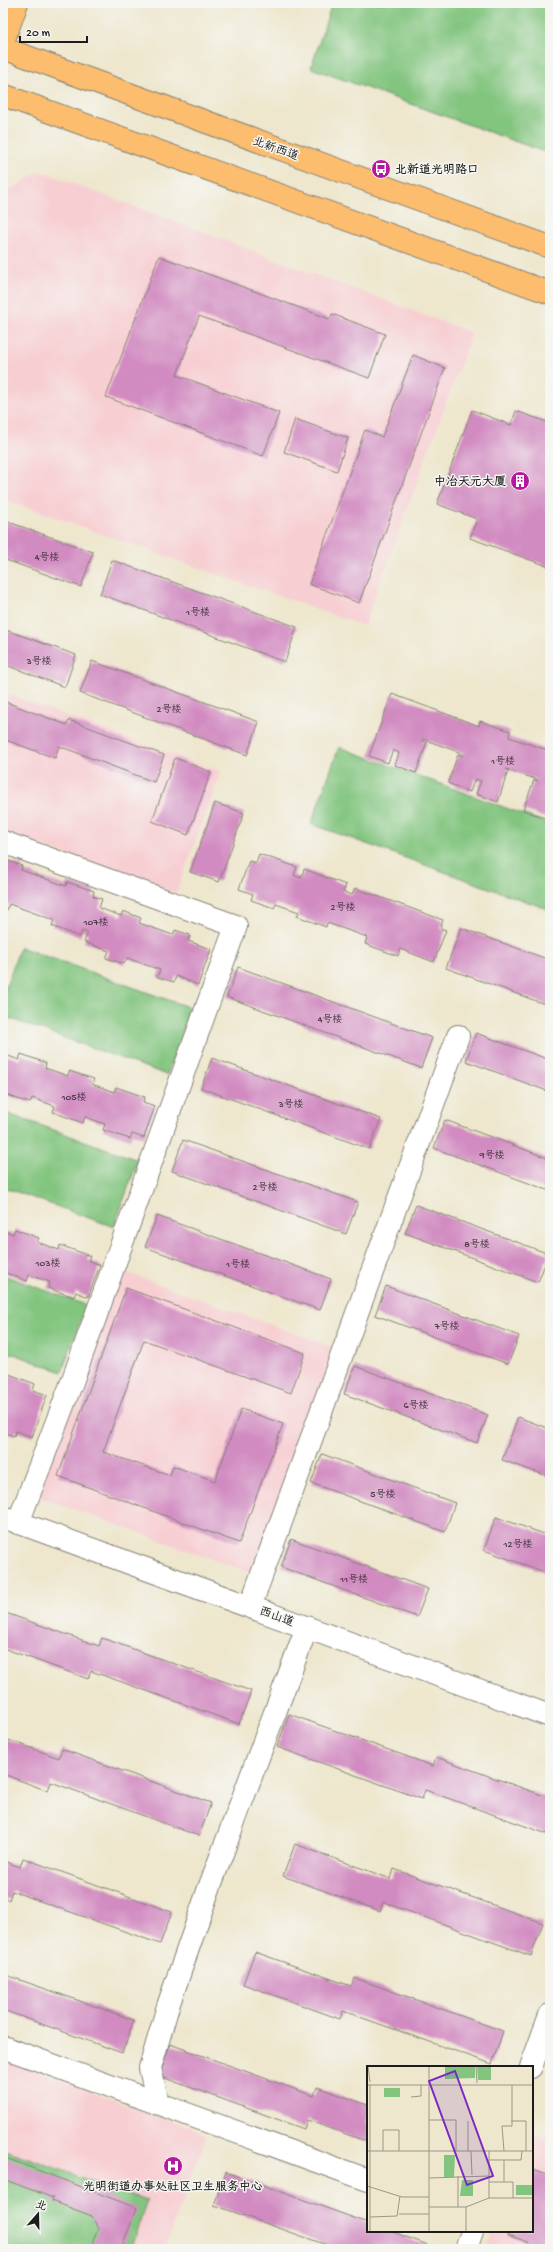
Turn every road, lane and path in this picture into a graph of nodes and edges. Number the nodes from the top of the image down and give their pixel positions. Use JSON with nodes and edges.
{"nodes":[{"id":1,"x":17,"y":3,"type":"edge"},
{"id":2,"x":3,"y":42,"type":"edge"},
{"id":3,"x":3,"y":48,"type":"edge"},
{"id":4,"x":3,"y":95,"type":"edge"},
{"id":5,"x":550,"y":247,"type":"edge"},
{"id":6,"x":550,"y":293,"type":"edge"},
{"id":7,"x":3,"y":842,"type":"edge"},
{"id":8,"x":458,"y":1036,"type":"dead end"},
{"id":9,"x":11,"y":1520,"type":"edge"},
{"id":10,"x":250,"y":1607,"type":"junction"},
{"id":11,"x":307,"y":1627,"type":"junction"},
{"id":12,"x":550,"y":1716,"type":"edge"},
{"id":13,"x":550,"y":2015,"type":"edge"},
{"id":14,"x":3,"y":2047,"type":"edge"},
{"id":15,"x":531,"y":2066,"type":"edge"},
{"id":16,"x":158,"y":2104,"type":"junction"},
{"id":17,"x":367,"y":2180,"type":"edge"},
{"id":18,"x":472,"y":2232,"type":"edge"},
{"id":19,"x":466,"y":2249,"type":"edge"}],
"edges":[{"from":1,"to":2,"type":"main road"},
{"from":3,"to":5,"type":"main road","name":"北新西道"},
{"from":4,"to":6,"type":"main road"},
{"from":7,"to":9,"type":"street"},
{"from":8,"to":10,"type":"street"},
{"from":9,"to":10,"type":"street","name":"西山道"},
{"from":10,"to":11,"type":"street","name":"西山道"},
{"from":11,"to":12,"type":"street","name":"西山道"},
{"from":11,"to":16,"type":"street"},
{"from":13,"to":15,"type":"street"},
{"from":14,"to":16,"type":"street"},
{"from":16,"to":17,"type":"street"},
{"from":18,"to":19,"type":"street"}]}
